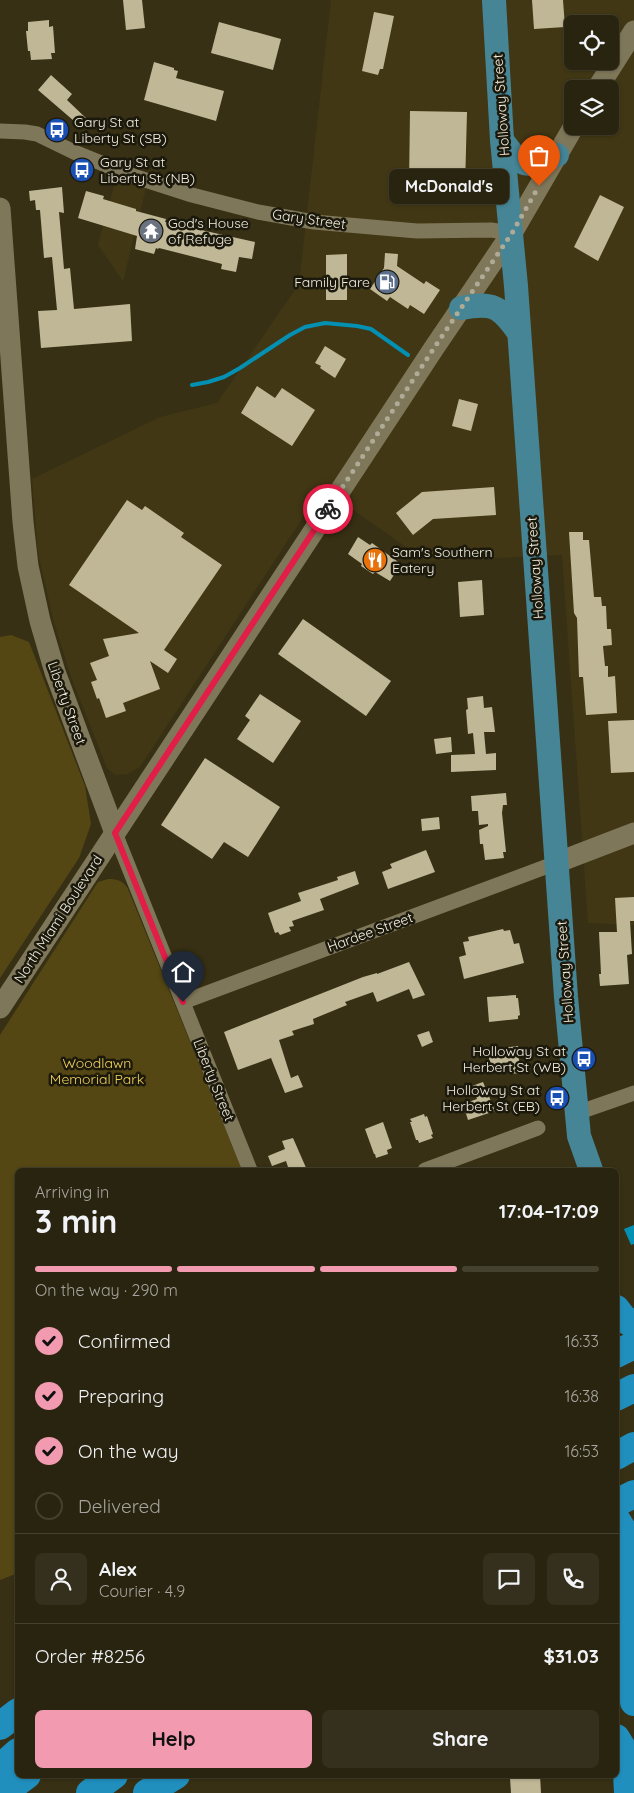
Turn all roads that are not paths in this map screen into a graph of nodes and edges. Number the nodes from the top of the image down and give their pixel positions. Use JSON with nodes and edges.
{"nodes":[{"id":1,"x":494,"y":0,"type":"edge"},
{"id":2,"x":634,"y":31,"type":"edge"},
{"id":3,"x":604,"y":80,"type":"edge"},
{"id":4,"x":0,"y":131,"type":"edge"},
{"id":5,"x":569,"y":135,"type":"edge"},
{"id":6,"x":502,"y":140,"type":"junction"},
{"id":7,"x":557,"y":155,"type":"junction"},
{"id":8,"x":0,"y":208,"type":"edge"},
{"id":9,"x":512,"y":233,"type":"junction"},
{"id":10,"x":460,"y":308,"type":"junction"},
{"id":11,"x":519,"y":333,"type":"junction"},
{"id":12,"x":115,"y":833,"type":"junction"},
{"id":13,"x":634,"y":833,"type":"edge"},
{"id":14,"x":556,"y":862,"type":"junction"},
{"id":15,"x":183,"y":1002,"type":"junction"},
{"id":16,"x":0,"y":1008,"type":"edge"},
{"id":17,"x":634,"y":1093,"type":"edge"},
{"id":18,"x":577,"y":1113,"type":"junction"},
{"id":19,"x":538,"y":1128,"type":"dead end"},
{"id":20,"x":579,"y":1136,"type":"junction"},
{"id":21,"x":249,"y":1168,"type":"edge"},
{"id":22,"x":430,"y":1168,"type":"edge"},
{"id":23,"x":573,"y":1168,"type":"edge"},
{"id":24,"x":590,"y":1168,"type":"edge"},
{"id":25,"x":619,"y":1313,"type":"edge"},
{"id":26,"x":634,"y":1325,"type":"edge"},
{"id":27,"x":634,"y":1345,"type":"edge"},
{"id":28,"x":619,"y":1352,"type":"edge"},
{"id":29,"x":634,"y":1388,"type":"edge"},
{"id":30,"x":619,"y":1396,"type":"edge"},
{"id":31,"x":634,"y":1446,"type":"edge"},
{"id":32,"x":619,"y":1454,"type":"edge"},
{"id":33,"x":634,"y":1494,"type":"edge"},
{"id":34,"x":619,"y":1502,"type":"edge"},
{"id":35,"x":619,"y":1524,"type":"edge"},
{"id":36,"x":634,"y":1702,"type":"edge"},
{"id":37,"x":15,"y":1714,"type":"edge"},
{"id":38,"x":0,"y":1726,"type":"edge"},
{"id":39,"x":625,"y":1741,"type":"edge"},
{"id":40,"x":15,"y":1755,"type":"edge"},
{"id":41,"x":0,"y":1768,"type":"edge"},
{"id":42,"x":23,"y":1778,"type":"edge"},
{"id":43,"x":110,"y":1778,"type":"edge"},
{"id":44,"x":171,"y":1778,"type":"edge"},
{"id":45,"x":3,"y":1793,"type":"edge"},
{"id":46,"x":90,"y":1793,"type":"edge"},
{"id":47,"x":147,"y":1793,"type":"edge"},
{"id":48,"x":628,"y":1793,"type":"edge"}],
"edges":[{"from":1,"to":6,"type":"main road","name":"Holloway Street"},
{"from":2,"to":3,"type":"street"},
{"from":4,"to":9,"type":"street","name":"Gary Street"},
{"from":5,"to":7,"type":"street","name":"North Miami Boulevard"},
{"from":6,"to":7,"type":"main road"},
{"from":6,"to":9,"type":"main road","name":"Holloway Street"},
{"from":7,"to":9,"type":"street","name":"North Miami Boulevard"},
{"from":8,"to":12,"type":"street","name":"Liberty Street"},
{"from":9,"to":10,"type":"street","name":"North Miami Boulevard"},
{"from":9,"to":11,"type":"main road","name":"Holloway Street"},
{"from":10,"to":11,"type":"main road"},
{"from":10,"to":12,"type":"street","name":"North Miami Boulevard"},
{"from":11,"to":14,"type":"main road","name":"Holloway Street"},
{"from":12,"to":15,"type":"street","name":"Liberty Street"},
{"from":12,"to":16,"type":"street","name":"North Miami Boulevard"},
{"from":13,"to":14,"type":"street"},
{"from":14,"to":15,"type":"street","name":"Hardee Street"},
{"from":14,"to":18,"type":"main road","name":"Holloway Street"},
{"from":15,"to":21,"type":"street","name":"Liberty Street"},
{"from":17,"to":18,"type":"street"},
{"from":18,"to":20,"type":"main road","name":"Holloway Street"},
{"from":19,"to":22,"type":"street"},
{"from":20,"to":23,"type":"main road","name":"Holloway Street"},
{"from":20,"to":24,"type":"main road","name":"Holloway Street"},
{"from":25,"to":26,"type":"highway"},
{"from":27,"to":28,"type":"highway"},
{"from":29,"to":30,"type":"highway"},
{"from":31,"to":32,"type":"highway"},
{"from":33,"to":34,"type":"highway"},
{"from":35,"to":36,"type":"highway"},
{"from":37,"to":38,"type":"highway"},
{"from":39,"to":48,"type":"highway"},
{"from":40,"to":41,"type":"highway"},
{"from":42,"to":45,"type":"highway"},
{"from":43,"to":46,"type":"highway"},
{"from":44,"to":47,"type":"highway"}]}
